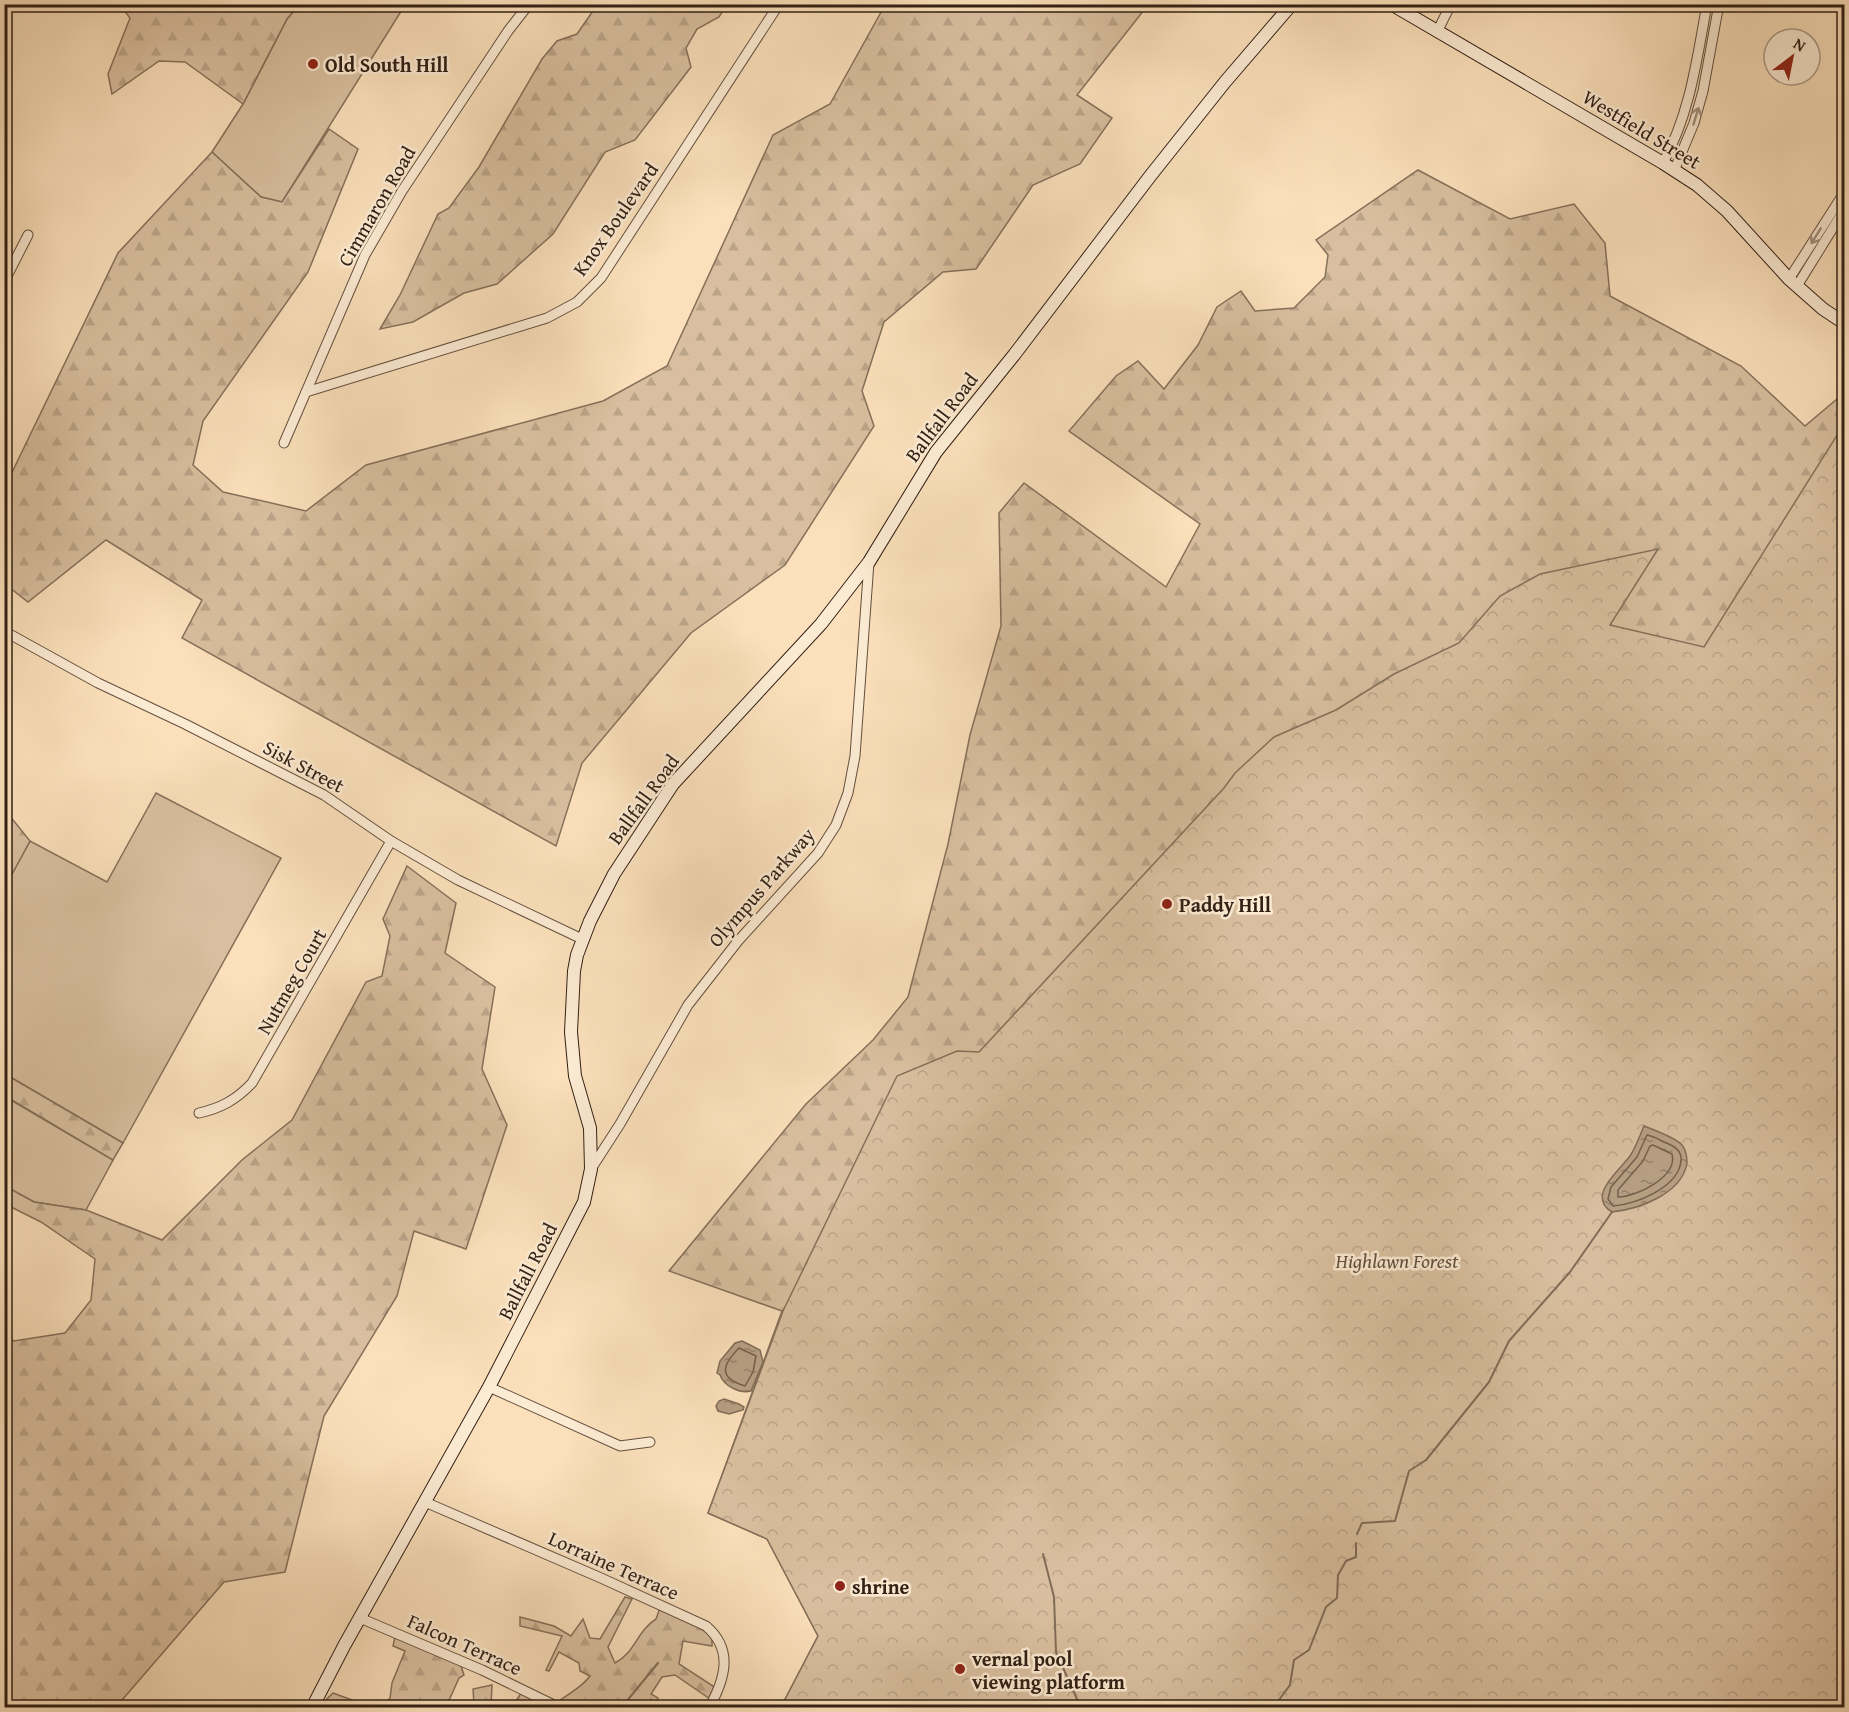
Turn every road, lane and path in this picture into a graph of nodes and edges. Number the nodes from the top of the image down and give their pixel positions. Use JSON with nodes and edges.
{"nodes":[{"id":1,"x":529,"y":4,"type":"edge"},
{"id":2,"x":778,"y":4,"type":"edge"},
{"id":3,"x":1292,"y":4,"type":"edge"},
{"id":4,"x":1391,"y":4,"type":"edge"},
{"id":5,"x":1451,"y":4,"type":"edge"},
{"id":6,"x":1707,"y":4,"type":"edge"},
{"id":7,"x":1719,"y":4,"type":"edge"},
{"id":8,"x":1438,"y":30,"type":"junction"},
{"id":9,"x":1692,"y":88,"type":"junction"},
{"id":10,"x":1703,"y":91,"type":"junction"},
{"id":11,"x":1663,"y":163,"type":"junction"},
{"id":12,"x":1674,"y":171,"type":"junction"},
{"id":13,"x":1845,"y":193,"type":"edge"},
{"id":14,"x":1845,"y":210,"type":"edge"},
{"id":15,"x":28,"y":235,"type":"dead end"},
{"id":16,"x":4,"y":282,"type":"edge"},
{"id":17,"x":1793,"y":283,"type":"junction"},
{"id":18,"x":1845,"y":323,"type":"edge"},
{"id":19,"x":306,"y":392,"type":"junction"},
{"id":20,"x":284,"y":443,"type":"dead end"},
{"id":21,"x":869,"y":562,"type":"junction"},
{"id":22,"x":4,"y":631,"type":"edge"},
{"id":23,"x":391,"y":841,"type":"junction"},
{"id":24,"x":582,"y":939,"type":"junction"},
{"id":25,"x":199,"y":1113,"type":"dead end"},
{"id":26,"x":591,"y":1169,"type":"junction"},
{"id":27,"x":489,"y":1387,"type":"junction"},
{"id":28,"x":650,"y":1442,"type":"dead end"},
{"id":29,"x":425,"y":1502,"type":"junction"},
{"id":30,"x":360,"y":1618,"type":"junction"},
{"id":31,"x":554,"y":1706,"type":"dead end"},
{"id":32,"x":312,"y":1707,"type":"edge"},
{"id":33,"x":710,"y":1707,"type":"edge"}],
"edges":[{"from":1,"to":19,"type":"street","name":"Cimmaron Road"},
{"from":2,"to":19,"type":"street","name":"Knox Boulevard"},
{"from":3,"to":21,"type":"main road","name":"Ballfall Road"},
{"from":4,"to":8,"type":"main road","name":"Westfield Street"},
{"from":5,"to":8,"type":"street"},
{"from":6,"to":9,"type":"street"},
{"from":7,"to":10,"type":"street"},
{"from":8,"to":11,"type":"main road","name":"Westfield Street"},
{"from":9,"to":10,"type":"street"},
{"from":9,"to":11,"type":"street"},
{"from":12,"to":10,"type":"street","one_way":true},
{"from":11,"to":12,"type":"main road","name":"Westfield Street"},
{"from":12,"to":17,"type":"main road","name":"Westfield Street"},
{"from":13,"to":17,"type":"street","one_way":true},
{"from":14,"to":17,"type":"street"},
{"from":15,"to":16,"type":"street"},
{"from":17,"to":18,"type":"main road","name":"Westfield Street"},
{"from":19,"to":20,"type":"street","name":"Cimmaron Road"},
{"from":21,"to":24,"type":"main road","name":"Ballfall Road"},
{"from":21,"to":26,"type":"street","name":"Olympus Parkway"},
{"from":22,"to":23,"type":"street","name":"Sisk Street"},
{"from":23,"to":24,"type":"street","name":"Sisk Street"},
{"from":23,"to":25,"type":"street","name":"Nutmeg Court"},
{"from":24,"to":26,"type":"main road","name":"Ballfall Road"},
{"from":26,"to":27,"type":"main road","name":"Ballfall Road"},
{"from":27,"to":28,"type":"street"},
{"from":27,"to":29,"type":"main road","name":"Ballfall Road"},
{"from":29,"to":30,"type":"main road","name":"Ballfall Road"},
{"from":29,"to":33,"type":"street","name":"Lorraine Terrace"},
{"from":30,"to":31,"type":"street","name":"Falcon Terrace"},
{"from":30,"to":32,"type":"main road","name":"Ballfall Road"}]}
